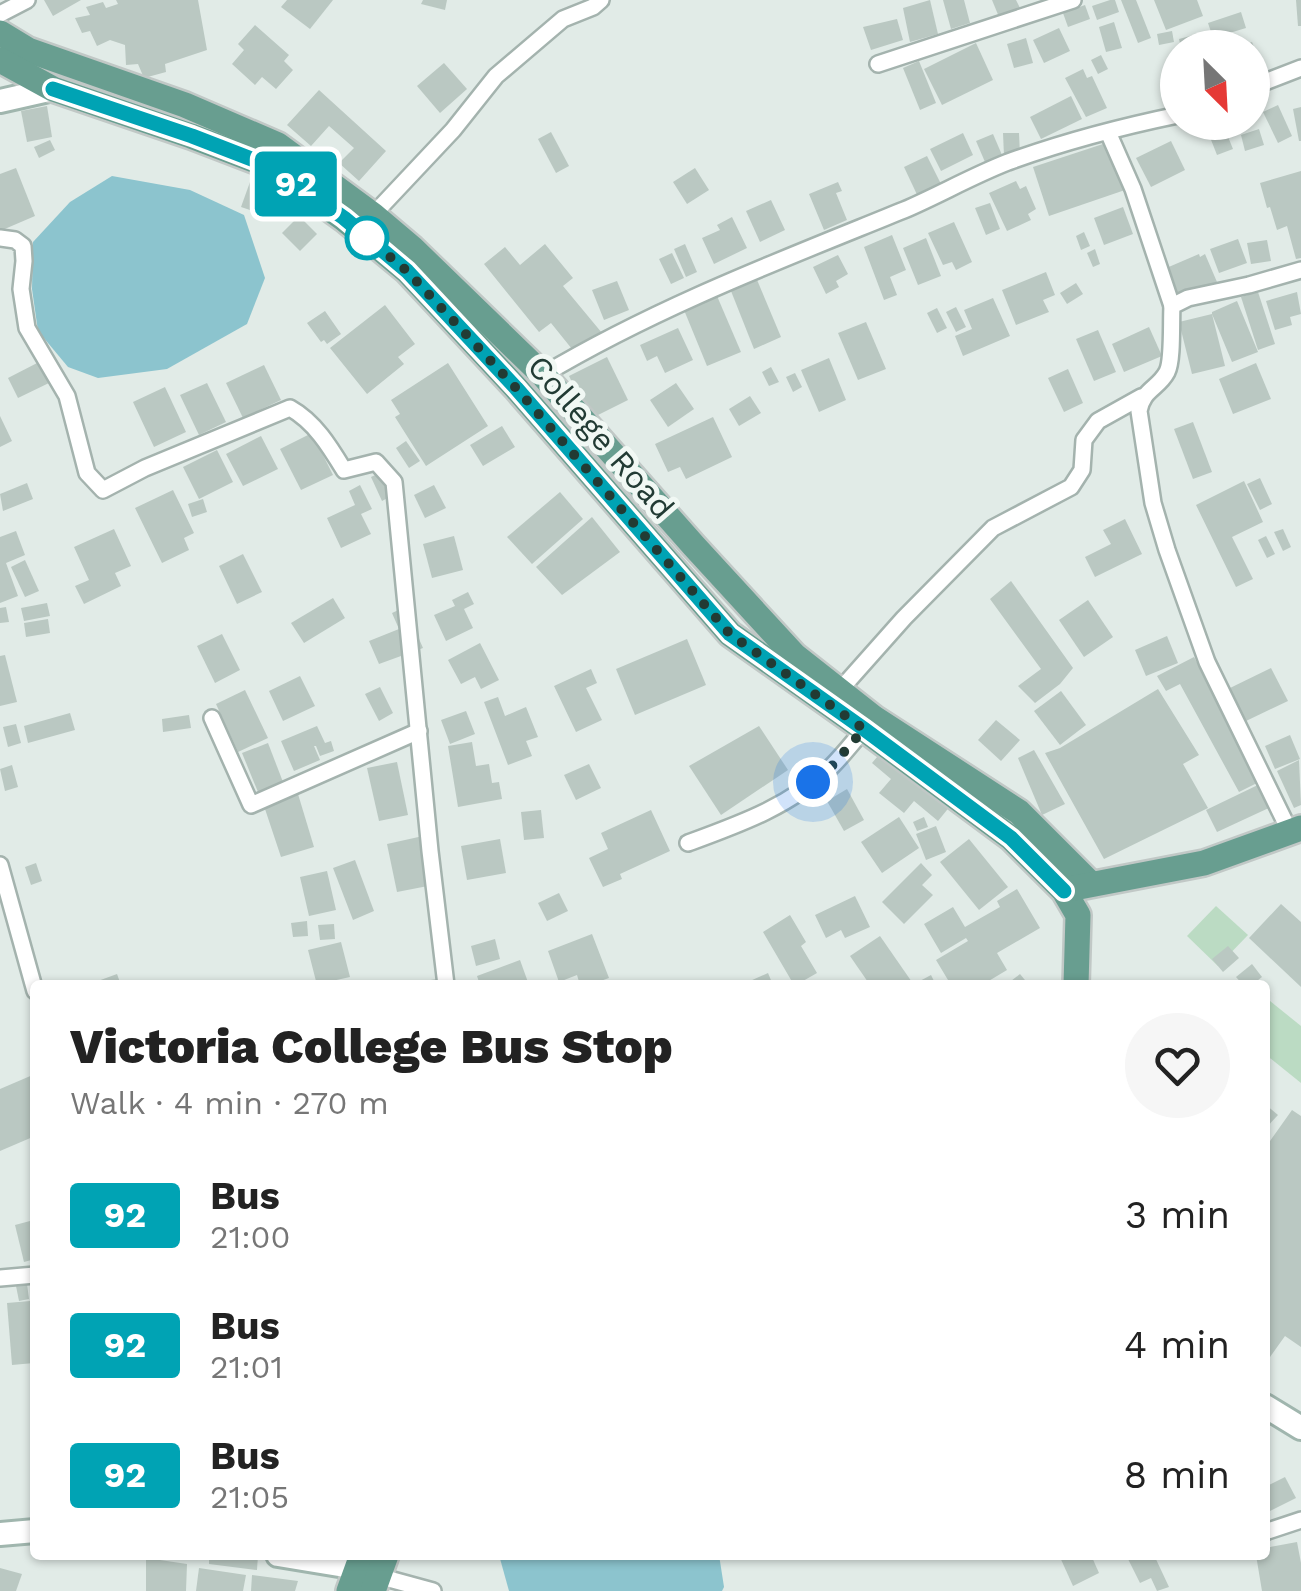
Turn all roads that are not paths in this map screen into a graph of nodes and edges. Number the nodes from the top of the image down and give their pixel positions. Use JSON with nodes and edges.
{"nodes":[{"id":1,"x":27,"y":0,"type":"edge"},
{"id":2,"x":601,"y":0,"type":"edge"},
{"id":3,"x":1074,"y":0,"type":"edge"},
{"id":4,"x":0,"y":14,"type":"edge"},
{"id":5,"x":0,"y":33,"type":"edge"},
{"id":6,"x":0,"y":60,"type":"edge"},
{"id":7,"x":878,"y":64,"type":"dead end"},
{"id":8,"x":1301,"y":68,"type":"edge"},
{"id":9,"x":1270,"y":80,"type":"edge"},
{"id":10,"x":53,"y":89,"type":"junction"},
{"id":11,"x":0,"y":101,"type":"edge"},
{"id":12,"x":1160,"y":119,"type":"edge"},
{"id":13,"x":1108,"y":132,"type":"junction"},
{"id":14,"x":373,"y":215,"type":"junction"},
{"id":15,"x":0,"y":238,"type":"edge"},
{"id":16,"x":1301,"y":270,"type":"edge"},
{"id":17,"x":1172,"y":306,"type":"junction"},
{"id":18,"x":542,"y":375,"type":"junction"},
{"id":19,"x":1141,"y":397,"type":"junction"},
{"id":20,"x":840,"y":690,"type":"junction"},
{"id":21,"x":212,"y":718,"type":"dead end"},
{"id":22,"x":869,"y":724,"type":"junction"},
{"id":23,"x":418,"y":730,"type":"junction"},
{"id":24,"x":1295,"y":830,"type":"edge"},
{"id":25,"x":688,"y":843,"type":"dead end"},
{"id":26,"x":0,"y":865,"type":"edge"},
{"id":27,"x":1090,"y":883,"type":"junction"},
{"id":28,"x":1064,"y":891,"type":"junction"},
{"id":29,"x":32,"y":980,"type":"edge"},
{"id":30,"x":445,"y":980,"type":"edge"},
{"id":31,"x":1076,"y":980,"type":"edge"},
{"id":32,"x":1088,"y":980,"type":"edge"},
{"id":33,"x":30,"y":1275,"type":"edge"},
{"id":34,"x":0,"y":1278,"type":"edge"},
{"id":35,"x":1270,"y":1409,"type":"edge"},
{"id":36,"x":1301,"y":1428,"type":"edge"},
{"id":37,"x":1301,"y":1520,"type":"edge"},
{"id":38,"x":1270,"y":1530,"type":"edge"},
{"id":39,"x":30,"y":1531,"type":"edge"},
{"id":40,"x":0,"y":1534,"type":"edge"},
{"id":41,"x":303,"y":1560,"type":"edge"},
{"id":42,"x":367,"y":1573,"type":"edge"},
{"id":43,"x":434,"y":1591,"type":"edge"}],
"edges":[{"from":1,"to":4,"type":"street"},
{"from":2,"to":14,"type":"street"},
{"from":3,"to":7,"type":"street"},
{"from":5,"to":14,"type":"main road","name":"College Road"},
{"from":6,"to":10,"type":"main road","name":"College Road"},
{"from":8,"to":9,"type":"street"},
{"from":10,"to":11,"type":"street"},
{"from":10,"to":22,"type":"main road","name":"College Road"},
{"from":12,"to":13,"type":"street"},
{"from":13,"to":17,"type":"street"},
{"from":13,"to":18,"type":"street"},
{"from":14,"to":18,"type":"main road","name":"College Road"},
{"from":15,"to":23,"type":"street"},
{"from":16,"to":17,"type":"street"},
{"from":17,"to":19,"type":"street"},
{"from":18,"to":20,"type":"main road","name":"College Road"},
{"from":19,"to":20,"type":"street"},
{"from":19,"to":24,"type":"street"},
{"from":20,"to":22,"type":"main road","name":"College Road"},
{"from":21,"to":23,"type":"street"},
{"from":22,"to":25,"type":"street"},
{"from":22,"to":27,"type":"main road","name":"College Road"},
{"from":22,"to":28,"type":"main road","name":"College Road"},
{"from":23,"to":30,"type":"street"},
{"from":24,"to":27,"type":"main road"},
{"from":26,"to":29,"type":"street"},
{"from":27,"to":28,"type":"main road"},
{"from":27,"to":32,"type":"main road"},
{"from":28,"to":31,"type":"main road"},
{"from":33,"to":34,"type":"street"},
{"from":35,"to":36,"type":"street"},
{"from":37,"to":38,"type":"street"},
{"from":39,"to":40,"type":"street"},
{"from":41,"to":42,"type":"street"},
{"from":42,"to":43,"type":"street"}]}
